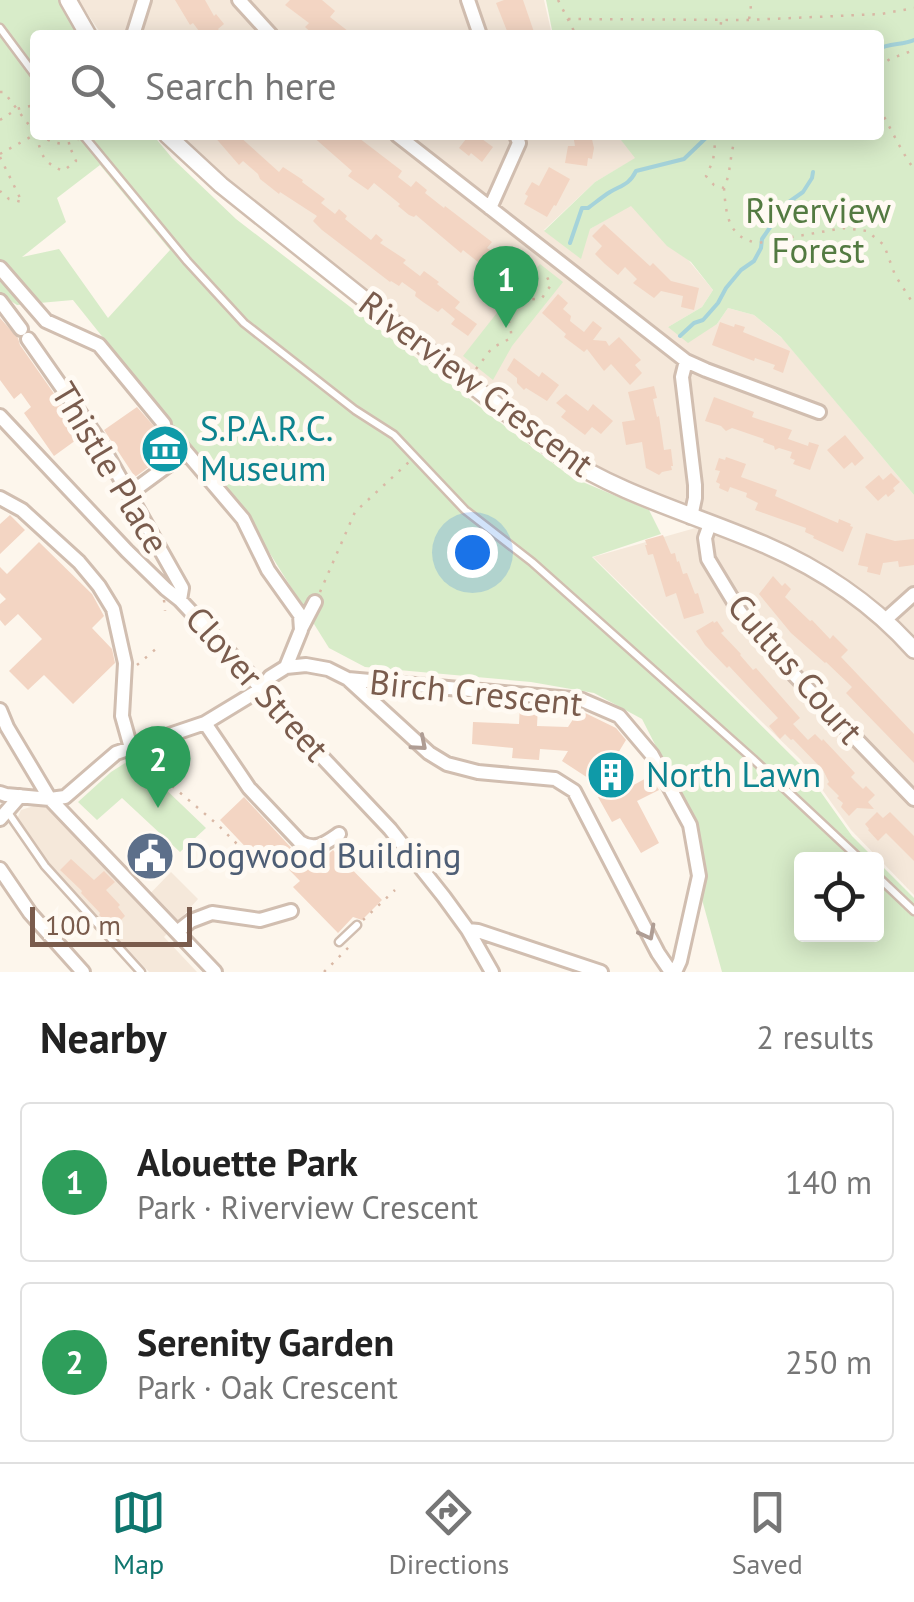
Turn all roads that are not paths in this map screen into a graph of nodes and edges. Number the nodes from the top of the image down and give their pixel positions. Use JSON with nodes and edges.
{"nodes":[{"id":1,"x":68,"y":0,"type":"edge"},
{"id":2,"x":144,"y":0,"type":"edge"},
{"id":3,"x":239,"y":0,"type":"edge"},
{"id":4,"x":468,"y":0,"type":"edge"},
{"id":5,"x":0,"y":28,"type":"edge"},
{"id":6,"x":85,"y":30,"type":"edge"},
{"id":7,"x":134,"y":30,"type":"edge"},
{"id":8,"x":266,"y":30,"type":"edge"},
{"id":9,"x":478,"y":30,"type":"edge"},
{"id":10,"x":30,"y":68,"type":"edge"},
{"id":11,"x":87,"y":140,"type":"edge"},
{"id":12,"x":172,"y":140,"type":"edge"},
{"id":13,"x":403,"y":140,"type":"edge"},
{"id":14,"x":518,"y":140,"type":"edge"},
{"id":15,"x":490,"y":208,"type":"junction"},
{"id":16,"x":0,"y":268,"type":"edge"},
{"id":17,"x":0,"y":301,"type":"edge"},
{"id":18,"x":686,"y":361,"type":"junction"},
{"id":19,"x":819,"y":412,"type":"dead end"},
{"id":20,"x":0,"y":416,"type":"edge"},
{"id":21,"x":186,"y":452,"type":"junction"},
{"id":22,"x":129,"y":494,"type":"junction"},
{"id":23,"x":0,"y":498,"type":"edge"},
{"id":24,"x":690,"y":516,"type":"junction"},
{"id":25,"x":710,"y":524,"type":"junction"},
{"id":26,"x":914,"y":594,"type":"edge"},
{"id":27,"x":180,"y":600,"type":"junction"},
{"id":28,"x":315,"y":602,"type":"road end"},
{"id":29,"x":885,"y":620,"type":"junction"},
{"id":30,"x":301,"y":630,"type":"junction"},
{"id":31,"x":914,"y":650,"type":"edge"},
{"id":32,"x":286,"y":667,"type":"junction"},
{"id":33,"x":348,"y":679,"type":"junction"},
{"id":34,"x":262,"y":689,"type":"junction"},
{"id":35,"x":0,"y":710,"type":"edge"},
{"id":36,"x":204,"y":724,"type":"junction"},
{"id":37,"x":131,"y":748,"type":"junction"},
{"id":38,"x":0,"y":793,"type":"edge"},
{"id":39,"x":20,"y":796,"type":"junction"},
{"id":40,"x":50,"y":799,"type":"junction"},
{"id":41,"x":914,"y":799,"type":"edge"},
{"id":42,"x":3,"y":814,"type":"edge"},
{"id":43,"x":339,"y":834,"type":"dead end"},
{"id":44,"x":852,"y":852,"type":"edge"},
{"id":45,"x":0,"y":870,"type":"edge"},
{"id":46,"x":884,"y":883,"type":"edge"},
{"id":47,"x":290,"y":911,"type":"dead end"},
{"id":48,"x":914,"y":911,"type":"edge"},
{"id":49,"x":357,"y":925,"type":"dead end"},
{"id":50,"x":468,"y":930,"type":"junction"},
{"id":51,"x":177,"y":932,"type":"junction"},
{"id":52,"x":339,"y":942,"type":"dead end"},
{"id":53,"x":82,"y":972,"type":"edge"},
{"id":54,"x":141,"y":972,"type":"edge"},
{"id":55,"x":215,"y":972,"type":"edge"},
{"id":56,"x":492,"y":972,"type":"edge"},
{"id":57,"x":601,"y":972,"type":"edge"},
{"id":58,"x":673,"y":972,"type":"edge"}],
"edges":[{"from":1,"to":6,"type":"street"},
{"from":2,"to":7,"type":"street"},
{"from":3,"to":8,"type":"street"},
{"from":4,"to":9,"type":"street"},
{"from":5,"to":10,"type":"lane"},
{"from":11,"to":44,"type":"lane"},
{"from":12,"to":24,"type":"street","name":"Riverview Crescent"},
{"from":13,"to":15,"type":"street"},
{"from":14,"to":15,"type":"street"},
{"from":15,"to":18,"type":"street"},
{"from":16,"to":21,"type":"street"},
{"from":17,"to":22,"type":"street","name":"Thistle Place"},
{"from":18,"to":19,"type":"street"},
{"from":18,"to":24,"type":"street"},
{"from":20,"to":27,"type":"street","name":"Clover Street"},
{"from":21,"to":22,"type":"street"},
{"from":21,"to":30,"type":"street"},
{"from":22,"to":27,"type":"street","name":"Thistle Place"},
{"from":23,"to":37,"type":"street"},
{"from":24,"to":25,"type":"street","name":"Riverview Crescent"},
{"from":25,"to":29,"type":"street","name":"Riverview Crescent"},
{"from":25,"to":41,"type":"street","name":"Cultus Court"},
{"from":26,"to":29,"type":"street"},
{"from":27,"to":34,"type":"street","name":"Clover Street"},
{"from":28,"to":30,"type":"street"},
{"from":29,"to":31,"type":"street","name":"Riverview Crescent"},
{"from":30,"to":32,"type":"street"},
{"from":32,"to":33,"type":"street","name":"Birch Crescent"},
{"from":32,"to":34,"type":"street"},
{"from":33,"to":58,"type":"street","one_way":true},
{"from":33,"to":58,"type":"street","name":"Birch Crescent"},
{"from":34,"to":36,"type":"street"},
{"from":34,"to":50,"type":"street","name":"Clover Street"},
{"from":35,"to":40,"type":"street"},
{"from":36,"to":37,"type":"street"},
{"from":36,"to":43,"type":"street"},
{"from":37,"to":40,"type":"street"},
{"from":38,"to":39,"type":"street"},
{"from":39,"to":40,"type":"street"},
{"from":39,"to":42,"type":"street"},
{"from":40,"to":51,"type":"street"},
{"from":42,"to":54,"type":"lane"},
{"from":45,"to":53,"type":"street"},
{"from":46,"to":48,"type":"lane"},
{"from":47,"to":51,"type":"street"},
{"from":49,"to":52,"type":"lane"},
{"from":50,"to":56,"type":"street","name":"Clover Street"},
{"from":50,"to":57,"type":"street"},
{"from":51,"to":55,"type":"street"}]}
